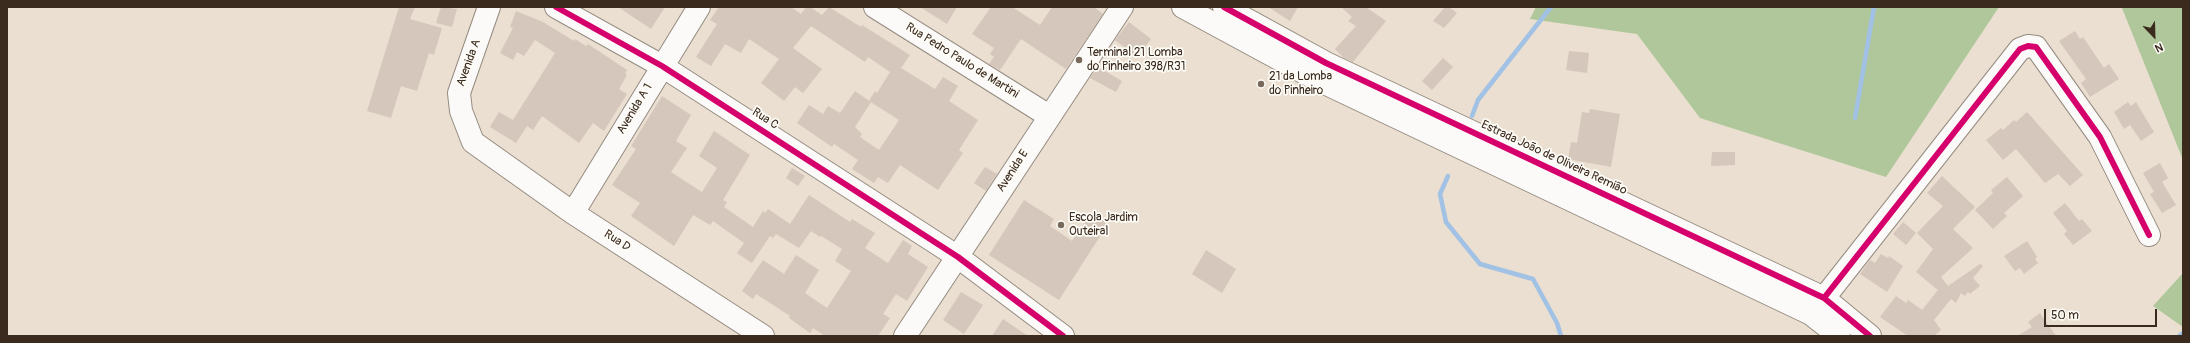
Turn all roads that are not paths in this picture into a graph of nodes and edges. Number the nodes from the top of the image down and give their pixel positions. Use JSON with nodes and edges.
{"nodes":[{"id":1,"x":490,"y":7,"type":"edge"},
{"id":2,"x":556,"y":7,"type":"edge"},
{"id":3,"x":699,"y":7,"type":"edge"},
{"id":4,"x":875,"y":7,"type":"edge"},
{"id":5,"x":1122,"y":7,"type":"edge"},
{"id":6,"x":1183,"y":7,"type":"edge"},
{"id":7,"x":1224,"y":7,"type":"edge"},
{"id":8,"x":662,"y":66,"type":"junction"},
{"id":9,"x":1049,"y":116,"type":"junction"},
{"id":10,"x":473,"y":142,"type":"joint"},
{"id":11,"x":573,"y":212,"type":"junction"},
{"id":12,"x":2149,"y":235,"type":"dead end"},
{"id":13,"x":958,"y":257,"type":"junction"},
{"id":14,"x":1824,"y":298,"type":"junction"},
{"id":15,"x":763,"y":336,"type":"edge"},
{"id":16,"x":905,"y":336,"type":"edge"},
{"id":17,"x":1063,"y":336,"type":"edge"},
{"id":18,"x":1839,"y":336,"type":"edge"},
{"id":19,"x":1870,"y":336,"type":"edge"}],
"edges":[{"from":1,"to":10,"type":"street","name":"Avenida A"},
{"from":2,"to":8,"type":"street","name":"Rua C"},
{"from":3,"to":8,"type":"street","name":"Avenida A 1"},
{"from":4,"to":9,"type":"street","name":"Rua Pedro Paulo de Martini"},
{"from":5,"to":9,"type":"street","name":"Avenida E"},
{"from":6,"to":18,"type":"street"},
{"from":7,"to":14,"type":"street","name":"Estrada João de Oliveira Remião"},
{"from":8,"to":11,"type":"street","name":"Avenida A 1"},
{"from":8,"to":13,"type":"street","name":"Rua C"},
{"from":9,"to":13,"type":"street","name":"Avenida E"},
{"from":10,"to":11,"type":"street","name":"Rua D"},
{"from":11,"to":15,"type":"street","name":"Rua D"},
{"from":12,"to":14,"type":"street"},
{"from":13,"to":16,"type":"street","name":"Avenida E"},
{"from":13,"to":17,"type":"street","name":"Rua C"},
{"from":14,"to":19,"type":"street","name":"Estrada João de Oliveira Remião"}]}
